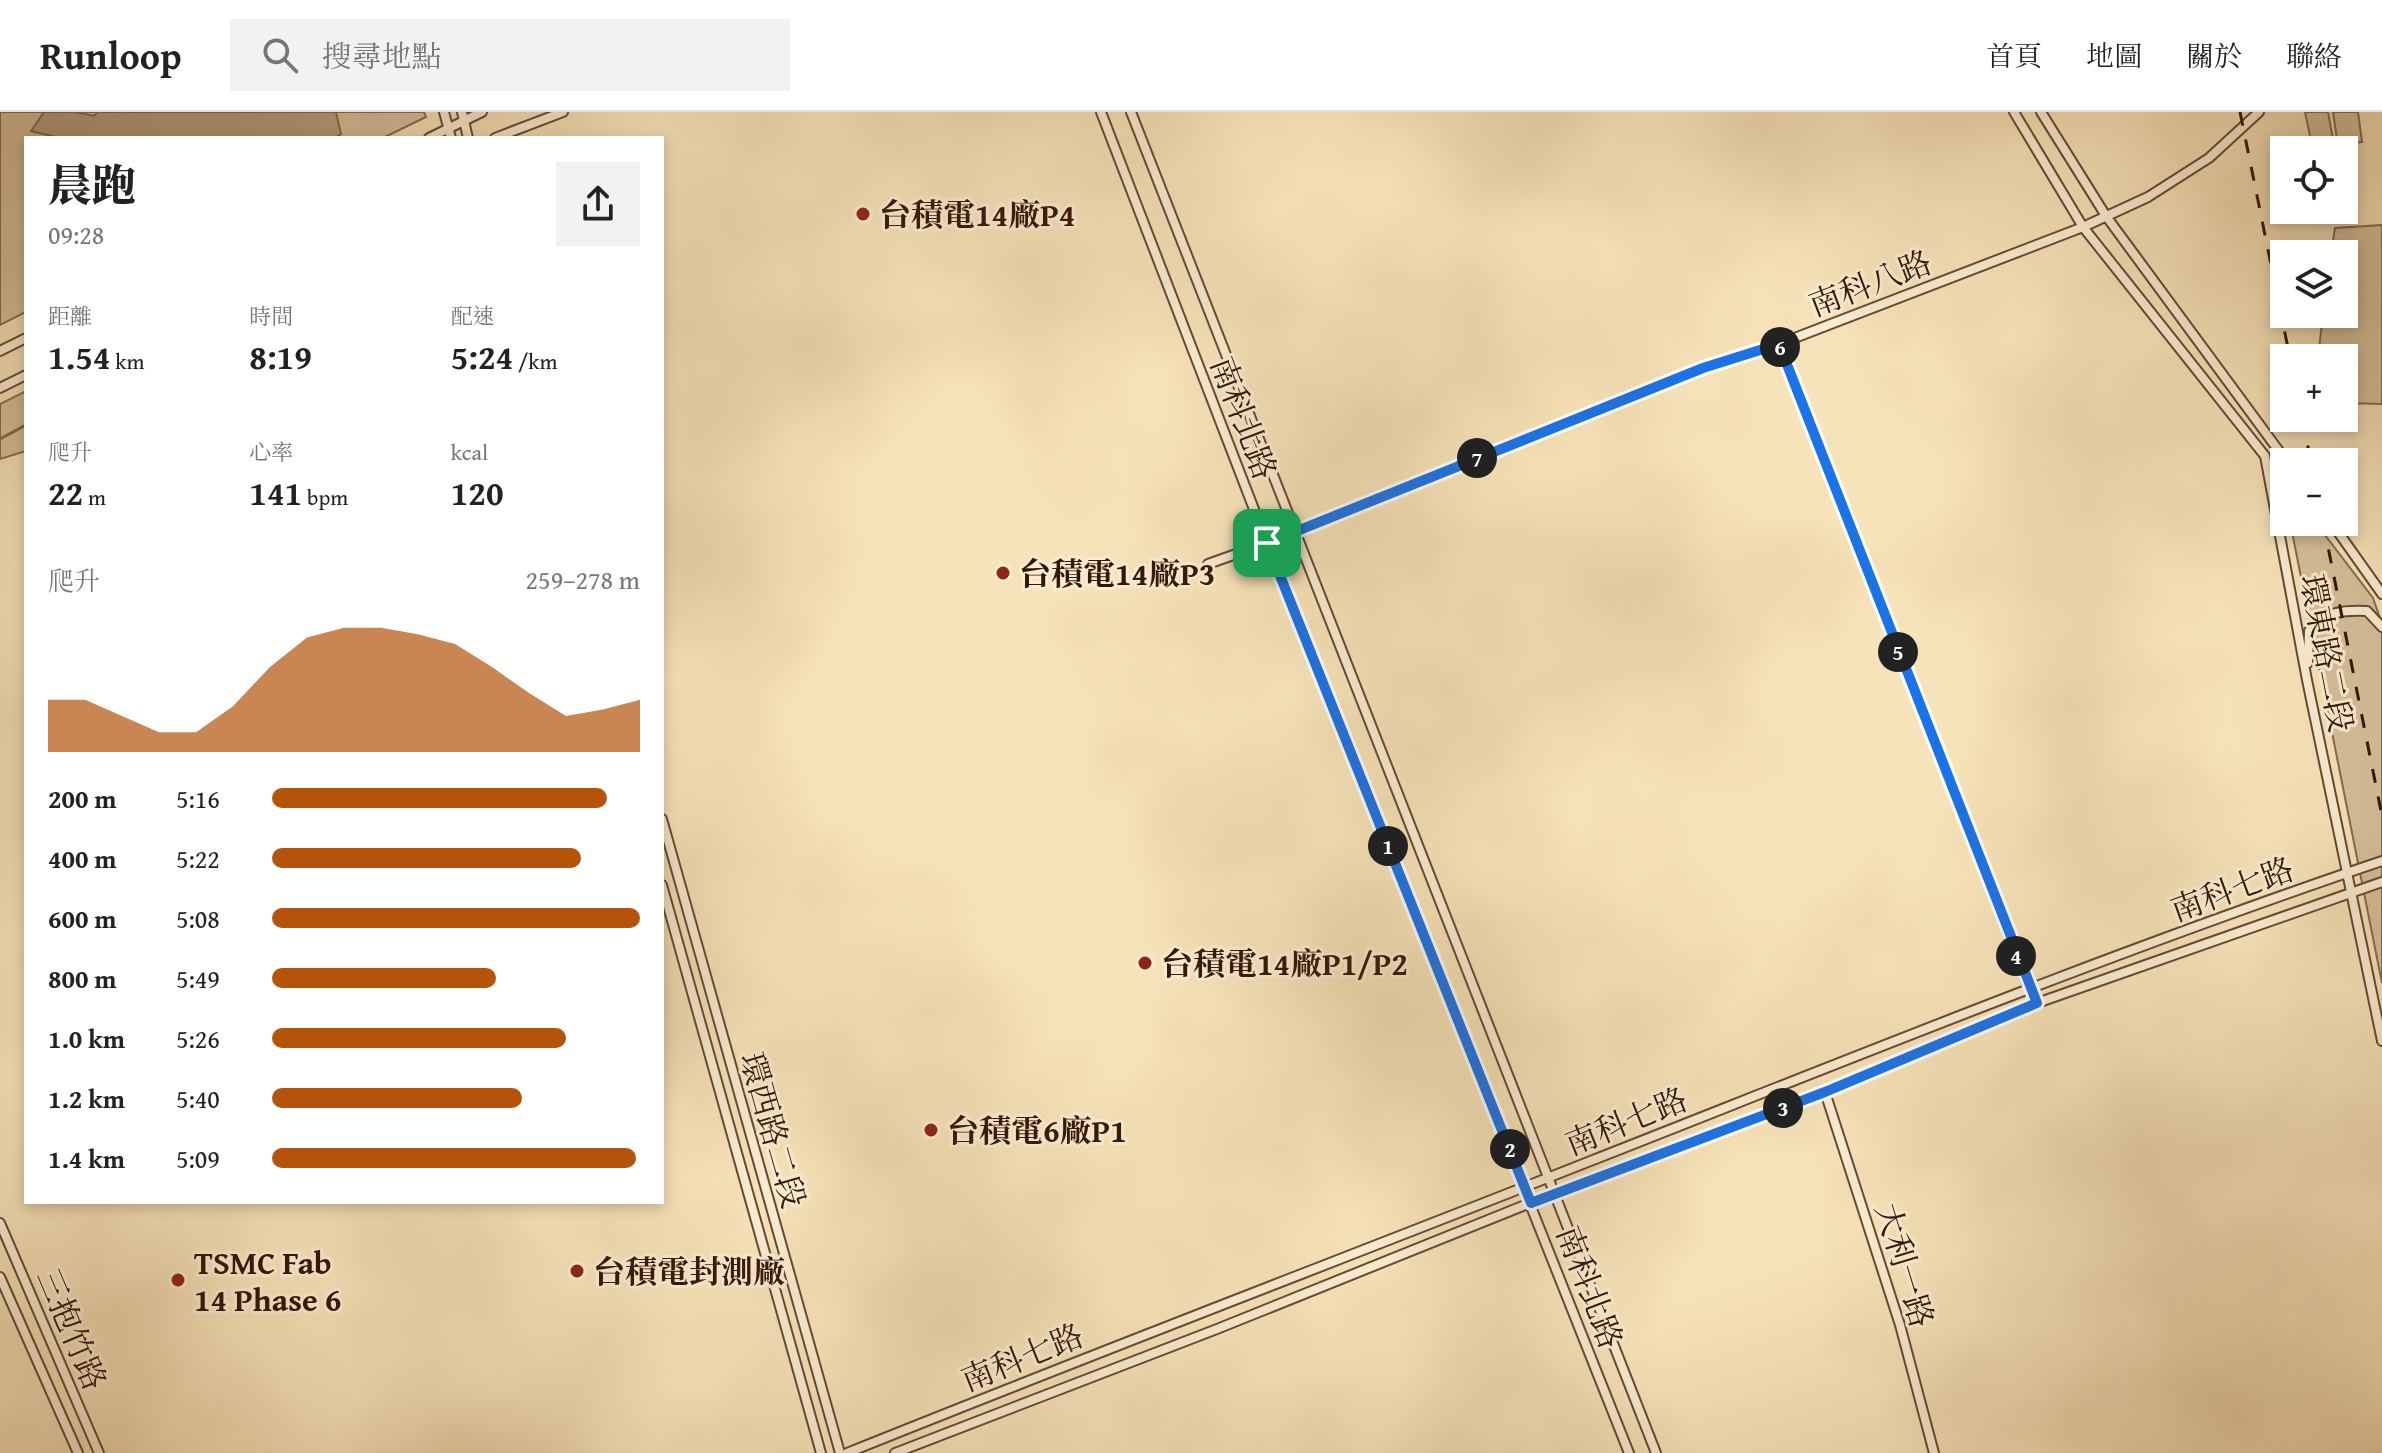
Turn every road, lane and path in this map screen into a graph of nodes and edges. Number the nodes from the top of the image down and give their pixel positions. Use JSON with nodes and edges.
{"nodes":[{"id":1,"x":444,"y":112,"type":"edge"},
{"id":2,"x":482,"y":112,"type":"edge"},
{"id":3,"x":563,"y":112,"type":"edge"},
{"id":4,"x":1101,"y":112,"type":"edge"},
{"id":5,"x":1131,"y":112,"type":"edge"},
{"id":6,"x":2014,"y":112,"type":"edge"},
{"id":7,"x":2041,"y":112,"type":"edge"},
{"id":8,"x":2259,"y":112,"type":"edge"},
{"id":9,"x":463,"y":116,"type":"edge"},
{"id":10,"x":450,"y":133,"type":"edge"},
{"id":11,"x":468,"y":136,"type":"edge"},
{"id":12,"x":500,"y":136,"type":"edge"},
{"id":13,"x":2106,"y":216,"type":"junction"},
{"id":14,"x":2083,"y":227,"type":"junction"},
{"id":15,"x":24,"y":339,"type":"edge"},
{"id":16,"x":1779,"y":344,"type":"junction"},
{"id":17,"x":0,"y":351,"type":"edge"},
{"id":18,"x":24,"y":376,"type":"edge"},
{"id":19,"x":0,"y":388,"type":"edge"},
{"id":20,"x":2277,"y":448,"type":"edge"},
{"id":21,"x":1295,"y":530,"type":"junction"},
{"id":22,"x":2341,"y":536,"type":"edge"},
{"id":23,"x":1267,"y":543,"type":"junction"},
{"id":24,"x":1208,"y":564,"type":"dead end"},
{"id":25,"x":2382,"y":594,"type":"edge"},
{"id":26,"x":2382,"y":627,"type":"edge"},
{"id":27,"x":2307,"y":680,"type":"junction"},
{"id":28,"x":664,"y":826,"type":"edge"},
{"id":29,"x":2382,"y":861,"type":"edge"},
{"id":30,"x":2348,"y":872,"type":"junction"},
{"id":31,"x":2382,"y":882,"type":"edge"},
{"id":32,"x":664,"y":892,"type":"edge"},
{"id":33,"x":2353,"y":893,"type":"junction"},
{"id":34,"x":2029,"y":988,"type":"junction"},
{"id":35,"x":2037,"y":1003,"type":"junction"},
{"id":36,"x":2382,"y":1041,"type":"edge"},
{"id":37,"x":1825,"y":1092,"type":"junction"},
{"id":38,"x":1549,"y":1178,"type":"junction"},
{"id":39,"x":1525,"y":1187,"type":"junction"},
{"id":40,"x":1555,"y":1193,"type":"junction"},
{"id":41,"x":1531,"y":1203,"type":"junction"},
{"id":42,"x":0,"y":1223,"type":"edge"},
{"id":43,"x":0,"y":1277,"type":"edge"},
{"id":44,"x":78,"y":1453,"type":"edge"},
{"id":45,"x":99,"y":1453,"type":"edge"},
{"id":46,"x":821,"y":1453,"type":"edge"},
{"id":47,"x":840,"y":1453,"type":"edge"},
{"id":48,"x":847,"y":1453,"type":"edge"},
{"id":49,"x":895,"y":1453,"type":"edge"},
{"id":50,"x":1629,"y":1453,"type":"edge"},
{"id":51,"x":1656,"y":1453,"type":"edge"},
{"id":52,"x":1934,"y":1453,"type":"edge"}],
"edges":[{"from":1,"to":10,"type":"street"},
{"from":2,"to":9,"type":"street"},
{"from":3,"to":12,"type":"street"},
{"from":4,"to":23,"type":"street","name":"南科北路"},
{"from":5,"to":21,"type":"street","name":"南科北路"},
{"from":6,"to":14,"type":"street","name":"環東路二段"},
{"from":7,"to":13,"type":"street"},
{"from":8,"to":13,"type":"street","name":"南科八路"},
{"from":9,"to":10,"type":"street"},
{"from":9,"to":11,"type":"street"},
{"from":13,"to":14,"type":"street","name":"南科八路"},
{"from":13,"to":20,"type":"street"},
{"from":14,"to":16,"type":"street","name":"南科八路"},
{"from":14,"to":27,"type":"street","name":"環東路二段"},
{"from":15,"to":17,"type":"street"},
{"from":16,"to":21,"type":"street","name":"南科八路"},
{"from":16,"to":34,"type":"street"},
{"from":18,"to":19,"type":"street"},
{"from":21,"to":23,"type":"street","name":"南科八路"},
{"from":21,"to":38,"type":"street","name":"南科北路"},
{"from":22,"to":25,"type":"street","name":"環東路二段"},
{"from":23,"to":24,"type":"street","name":"南科八路"},
{"from":23,"to":39,"type":"street","name":"南科北路"},
{"from":26,"to":27,"type":"street"},
{"from":27,"to":30,"type":"street","name":"環東路二段"},
{"from":28,"to":47,"type":"street","name":"環西路二段"},
{"from":29,"to":30,"type":"street","name":"南科七路"},
{"from":30,"to":33,"type":"street","name":"環東路二段"},
{"from":30,"to":34,"type":"street","name":"南科七路"},
{"from":31,"to":33,"type":"street","name":"南科七路"},
{"from":32,"to":46,"type":"street","name":"環西路二段"},
{"from":33,"to":35,"type":"street","name":"南科七路"},
{"from":33,"to":36,"type":"street","name":"環東路二段"},
{"from":34,"to":35,"type":"street"},
{"from":34,"to":38,"type":"street","name":"南科七路"},
{"from":35,"to":37,"type":"street","name":"南科七路"},
{"from":37,"to":40,"type":"street","name":"南科七路"},
{"from":37,"to":52,"type":"street","name":"大利一路"},
{"from":38,"to":39,"type":"street","name":"南科七路"},
{"from":38,"to":40,"type":"street","name":"南科北路"},
{"from":39,"to":41,"type":"street","name":"南科北路"},
{"from":39,"to":48,"type":"street","name":"南科七路"},
{"from":40,"to":41,"type":"street","name":"南科七路"},
{"from":40,"to":51,"type":"street","name":"南科北路"},
{"from":41,"to":49,"type":"street","name":"南科七路"},
{"from":41,"to":50,"type":"street","name":"南科北路"},
{"from":42,"to":45,"type":"street","name":"三抱竹路"},
{"from":43,"to":44,"type":"street","name":"三抱竹路"}]}
